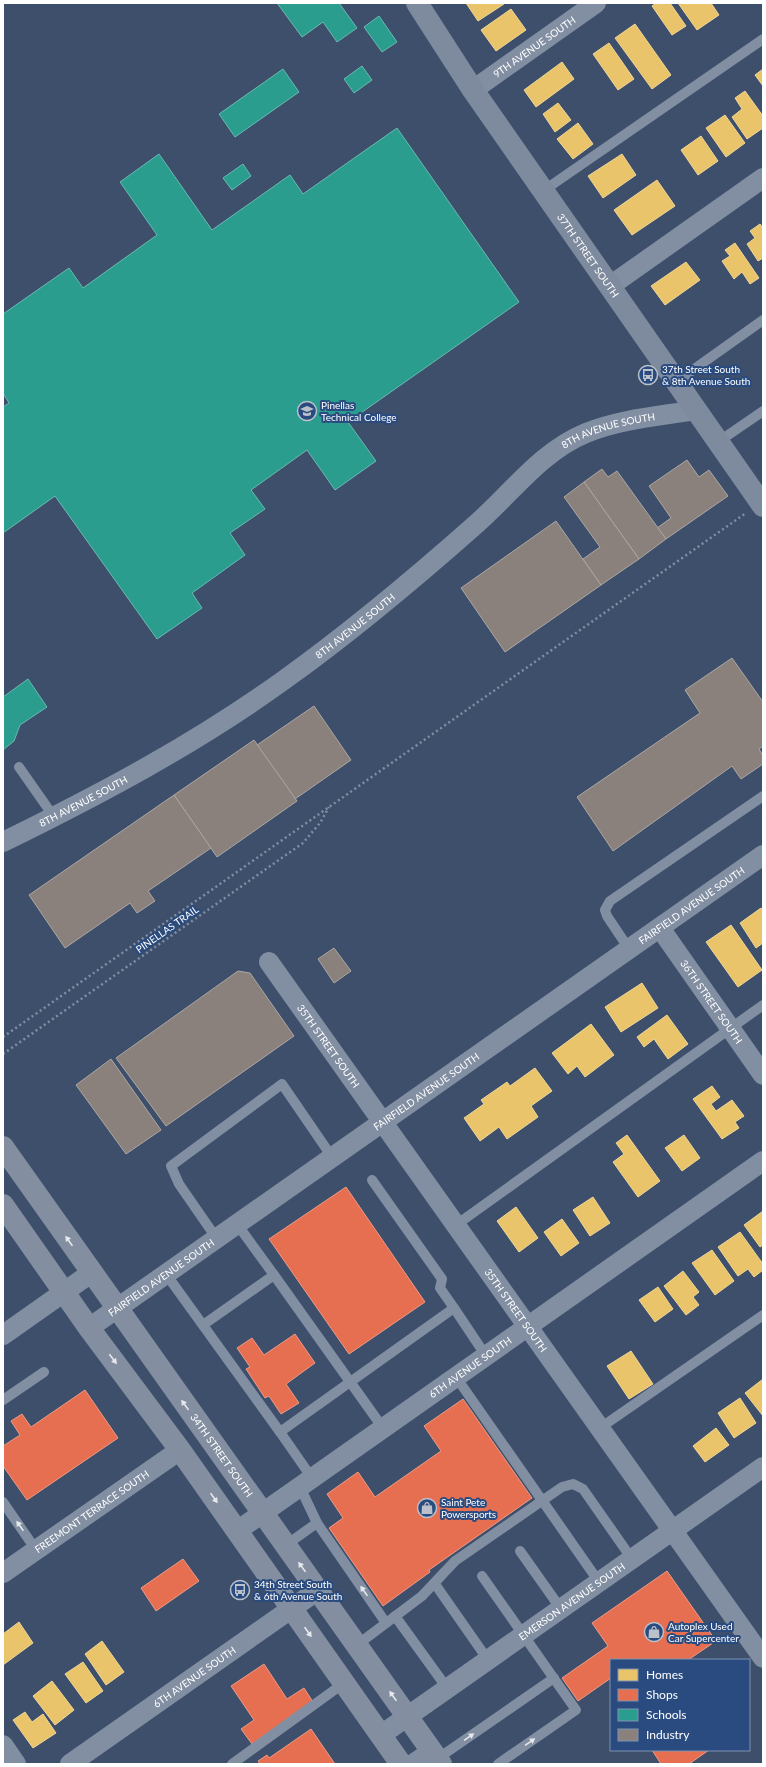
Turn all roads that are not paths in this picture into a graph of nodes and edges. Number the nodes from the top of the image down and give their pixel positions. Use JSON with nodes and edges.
{"nodes":[{"id":1,"x":417,"y":3,"type":"edge"},
{"id":2,"x":596,"y":3,"type":"edge"},
{"id":3,"x":763,"y":39,"type":"edge"},
{"id":4,"x":473,"y":90,"type":"junction"},
{"id":5,"x":763,"y":178,"type":"edge"},
{"id":6,"x":543,"y":191,"type":"junction"},
{"id":7,"x":610,"y":286,"type":"junction"},
{"id":8,"x":763,"y":320,"type":"edge"},
{"id":9,"x":676,"y":382,"type":"junction"},
{"id":10,"x":696,"y":410,"type":"junction"},
{"id":11,"x":763,"y":411,"type":"edge"},
{"id":12,"x":718,"y":442,"type":"junction"},
{"id":13,"x":758,"y":508,"type":"edge"},
{"id":14,"x":19,"y":767,"type":"dead end"},
{"id":15,"x":763,"y":796,"type":"edge"},
{"id":16,"x":54,"y":817,"type":"junction"},
{"id":17,"x":3,"y":842,"type":"edge"},
{"id":18,"x":763,"y":855,"type":"edge"},
{"id":19,"x":660,"y":928,"type":"junction"},
{"id":20,"x":629,"y":949,"type":"junction"},
{"id":21,"x":270,"y":962,"type":"dead end"},
{"id":22,"x":763,"y":1005,"type":"edge"},
{"id":23,"x":730,"y":1028,"type":"junction"},
{"id":24,"x":763,"y":1075,"type":"edge"},
{"id":25,"x":383,"y":1122,"type":"junction"},
{"id":26,"x":3,"y":1147,"type":"edge"},
{"id":27,"x":332,"y":1157,"type":"junction"},
{"id":28,"x":763,"y":1162,"type":"edge"},
{"id":29,"x":372,"y":1180,"type":"dead end"},
{"id":30,"x":3,"y":1205,"type":"edge"},
{"id":31,"x":237,"y":1224,"type":"junction"},
{"id":32,"x":456,"y":1225,"type":"junction"},
{"id":33,"x":217,"y":1238,"type":"junction"},
{"id":34,"x":91,"y":1273,"type":"junction"},
{"id":35,"x":166,"y":1274,"type":"junction"},
{"id":36,"x":274,"y":1275,"type":"junction"},
{"id":37,"x":64,"y":1292,"type":"junction"},
{"id":38,"x":454,"y":1308,"type":"junction"},
{"id":39,"x":116,"y":1309,"type":"junction"},
{"id":40,"x":763,"y":1315,"type":"edge"},
{"id":41,"x":203,"y":1325,"type":"junction"},
{"id":42,"x":528,"y":1326,"type":"junction"},
{"id":43,"x":89,"y":1328,"type":"junction"},
{"id":44,"x":3,"y":1335,"type":"edge"},
{"id":45,"x":486,"y":1356,"type":"junction"},
{"id":46,"x":44,"y":1372,"type":"dead end"},
{"id":47,"x":456,"y":1377,"type":"junction"},
{"id":48,"x":349,"y":1381,"type":"junction"},
{"id":49,"x":3,"y":1400,"type":"edge"},
{"id":50,"x":383,"y":1428,"type":"junction"},
{"id":51,"x":600,"y":1428,"type":"junction"},
{"id":52,"x":280,"y":1432,"type":"junction"},
{"id":53,"x":180,"y":1450,"type":"junction"},
{"id":54,"x":762,"y":1470,"type":"edge"},
{"id":55,"x":306,"y":1482,"type":"junction"},
{"id":56,"x":542,"y":1500,"type":"junction"},
{"id":57,"x":3,"y":1502,"type":"edge"},
{"id":58,"x":263,"y":1513,"type":"junction"},
{"id":59,"x":317,"y":1523,"type":"junction"},
{"id":60,"x":673,"y":1530,"type":"junction"},
{"id":61,"x":237,"y":1531,"type":"junction"},
{"id":62,"x":286,"y":1545,"type":"junction"},
{"id":63,"x":36,"y":1550,"type":"junction"},
{"id":64,"x":520,"y":1551,"type":"dead end"},
{"id":65,"x":632,"y":1559,"type":"junction"},
{"id":66,"x":3,"y":1573,"type":"edge"},
{"id":67,"x":482,"y":1576,"type":"dead end"},
{"id":68,"x":599,"y":1582,"type":"junction"},
{"id":69,"x":434,"y":1584,"type":"junction"},
{"id":70,"x":318,"y":1590,"type":"junction"},
{"id":71,"x":292,"y":1608,"type":"junction"},
{"id":72,"x":561,"y":1609,"type":"junction"},
{"id":73,"x":396,"y":1616,"type":"junction"},
{"id":74,"x":386,"y":1623,"type":"junction"},
{"id":75,"x":523,"y":1635,"type":"junction"},
{"id":76,"x":357,"y":1645,"type":"junction"},
{"id":77,"x":763,"y":1658,"type":"edge"},
{"id":78,"x":488,"y":1660,"type":"junction"},
{"id":79,"x":554,"y":1678,"type":"junction"},
{"id":80,"x":344,"y":1684,"type":"junction"},
{"id":81,"x":447,"y":1688,"type":"junction"},
{"id":82,"x":408,"y":1716,"type":"junction"},
{"id":83,"x":381,"y":1735,"type":"junction"},
{"id":84,"x":3,"y":1745,"type":"edge"},
{"id":85,"x":437,"y":1758,"type":"edge"},
{"id":86,"x":16,"y":1764,"type":"edge"},
{"id":87,"x":70,"y":1764,"type":"edge"},
{"id":88,"x":232,"y":1764,"type":"edge"},
{"id":89,"x":401,"y":1764,"type":"edge"},
{"id":90,"x":413,"y":1764,"type":"edge"},
{"id":91,"x":498,"y":1764,"type":"edge"}],
"edges":[{"from":1,"to":4,"type":"street","name":"37TH STREET SOUTH"},
{"from":2,"to":4,"type":"street","name":"9TH AVENUE SOUTH"},
{"from":3,"to":6,"type":"lane"},
{"from":4,"to":6,"type":"street","name":"37TH STREET SOUTH"},
{"from":5,"to":7,"type":"street"},
{"from":6,"to":7,"type":"street","name":"37TH STREET SOUTH"},
{"from":7,"to":9,"type":"street","name":"37TH STREET SOUTH"},
{"from":8,"to":9,"type":"lane"},
{"from":9,"to":10,"type":"street","name":"37TH STREET SOUTH"},
{"from":10,"to":12,"type":"street","name":"37TH STREET SOUTH"},
{"from":10,"to":16,"type":"street","name":"8TH AVENUE SOUTH"},
{"from":11,"to":12,"type":"lane"},
{"from":12,"to":13,"type":"street","name":"37TH STREET SOUTH"},
{"from":14,"to":16,"type":"lane"},
{"from":15,"to":20,"type":"lane"},
{"from":16,"to":17,"type":"street","name":"8TH AVENUE SOUTH"},
{"from":18,"to":19,"type":"street","name":"FAIRFIELD AVENUE SOUTH"},
{"from":19,"to":20,"type":"street","name":"FAIRFIELD AVENUE SOUTH"},
{"from":19,"to":23,"type":"street","name":"36TH STREET SOUTH"},
{"from":20,"to":25,"type":"street","name":"FAIRFIELD AVENUE SOUTH"},
{"from":21,"to":25,"type":"street","name":"35TH STREET SOUTH"},
{"from":22,"to":23,"type":"lane"},
{"from":23,"to":24,"type":"street","name":"36TH STREET SOUTH"},
{"from":23,"to":32,"type":"lane"},
{"from":25,"to":27,"type":"street","name":"FAIRFIELD AVENUE SOUTH"},
{"from":25,"to":32,"type":"street","name":"35TH STREET SOUTH"},
{"from":34,"to":26,"type":"highway","name":"34TH STREET SOUTH","one_way":true},
{"from":27,"to":31,"type":"street","name":"FAIRFIELD AVENUE SOUTH"},
{"from":27,"to":33,"type":"lane"},
{"from":28,"to":42,"type":"street","name":"6TH AVENUE SOUTH"},
{"from":29,"to":38,"type":"lane"},
{"from":30,"to":37,"type":"highway"},
{"from":31,"to":33,"type":"street","name":"FAIRFIELD AVENUE SOUTH"},
{"from":31,"to":36,"type":"lane"},
{"from":32,"to":42,"type":"street","name":"35TH STREET SOUTH"},
{"from":33,"to":35,"type":"street","name":"FAIRFIELD AVENUE SOUTH"},
{"from":34,"to":37,"type":"street"},
{"from":34,"to":39,"type":"highway","name":"34TH STREET SOUTH"},
{"from":35,"to":39,"type":"street","name":"FAIRFIELD AVENUE SOUTH"},
{"from":35,"to":41,"type":"lane"},
{"from":36,"to":41,"type":"lane"},
{"from":36,"to":48,"type":"lane"},
{"from":37,"to":43,"type":"highway"},
{"from":37,"to":44,"type":"street"},
{"from":38,"to":45,"type":"lane"},
{"from":38,"to":48,"type":"lane"},
{"from":39,"to":43,"type":"street","name":"FAIRFIELD AVENUE SOUTH"},
{"from":58,"to":39,"type":"highway","name":"34TH STREET SOUTH","one_way":true},
{"from":40,"to":51,"type":"lane"},
{"from":41,"to":52,"type":"lane"},
{"from":42,"to":45,"type":"street","name":"6TH AVENUE SOUTH"},
{"from":42,"to":51,"type":"street","name":"35TH STREET SOUTH"},
{"from":43,"to":53,"type":"highway","one_way":true},
{"from":45,"to":47,"type":"street","name":"6TH AVENUE SOUTH"},
{"from":46,"to":49,"type":"lane"},
{"from":47,"to":50,"type":"street","name":"6TH AVENUE SOUTH"},
{"from":47,"to":56,"type":"lane"},
{"from":48,"to":50,"type":"lane"},
{"from":48,"to":52,"type":"lane"},
{"from":50,"to":55,"type":"street","name":"6TH AVENUE SOUTH"},
{"from":51,"to":60,"type":"street","name":"35TH STREET SOUTH"},
{"from":52,"to":55,"type":"lane"},
{"from":53,"to":61,"type":"highway","one_way":true},
{"from":53,"to":63,"type":"street","name":"FREEMONT TERRACE SOUTH"},
{"from":54,"to":60,"type":"street","name":"EMERSON AVENUE SOUTH"},
{"from":55,"to":58,"type":"street","name":"6TH AVENUE SOUTH"},
{"from":55,"to":59,"type":"lane"},
{"from":56,"to":65,"type":"lane"},
{"from":56,"to":68,"type":"lane"},
{"from":56,"to":69,"type":"lane"},
{"from":63,"to":57,"type":"lane","one_way":true},
{"from":58,"to":61,"type":"street","name":"6TH AVENUE SOUTH"},
{"from":58,"to":62,"type":"highway","name":"34TH STREET SOUTH"},
{"from":59,"to":62,"type":"lane"},
{"from":74,"to":59,"type":"lane","one_way":true},
{"from":60,"to":65,"type":"street","name":"EMERSON AVENUE SOUTH"},
{"from":60,"to":77,"type":"street","name":"35TH STREET SOUTH"},
{"from":61,"to":71,"type":"highway"},
{"from":70,"to":62,"type":"highway","name":"34TH STREET SOUTH","one_way":true},
{"from":63,"to":66,"type":"street","name":"FREEMONT TERRACE SOUTH"},
{"from":64,"to":72,"type":"lane"},
{"from":65,"to":68,"type":"street","name":"EMERSON AVENUE SOUTH"},
{"from":67,"to":75,"type":"lane"},
{"from":68,"to":72,"type":"street","name":"EMERSON AVENUE SOUTH"},
{"from":69,"to":73,"type":"lane"},
{"from":69,"to":78,"type":"lane"},
{"from":70,"to":71,"type":"street","name":"6TH AVENUE SOUTH"},
{"from":70,"to":76,"type":"highway","name":"34TH STREET SOUTH"},
{"from":71,"to":80,"type":"highway","one_way":true},
{"from":71,"to":87,"type":"street","name":"6TH AVENUE SOUTH"},
{"from":72,"to":75,"type":"street","name":"EMERSON AVENUE SOUTH"},
{"from":73,"to":74,"type":"lane"},
{"from":73,"to":81,"type":"lane"},
{"from":74,"to":76,"type":"lane"},
{"from":75,"to":78,"type":"street","name":"EMERSON AVENUE SOUTH"},
{"from":75,"to":79,"type":"lane"},
{"from":82,"to":76,"type":"highway","name":"34TH STREET SOUTH","one_way":true},
{"from":78,"to":81,"type":"street","name":"EMERSON AVENUE SOUTH"},
{"from":85,"to":79,"type":"lane","one_way":true},
{"from":91,"to":79,"type":"lane","one_way":true},
{"from":80,"to":83,"type":"highway"},
{"from":80,"to":88,"type":"lane"},
{"from":81,"to":82,"type":"street","name":"EMERSON AVENUE SOUTH"},
{"from":82,"to":83,"type":"street","name":"EMERSON AVENUE SOUTH"},
{"from":82,"to":85,"type":"highway","name":"34TH STREET SOUTH"},
{"from":83,"to":89,"type":"highway"},
{"from":84,"to":86,"type":"street"},
{"from":85,"to":90,"type":"street"}]}
